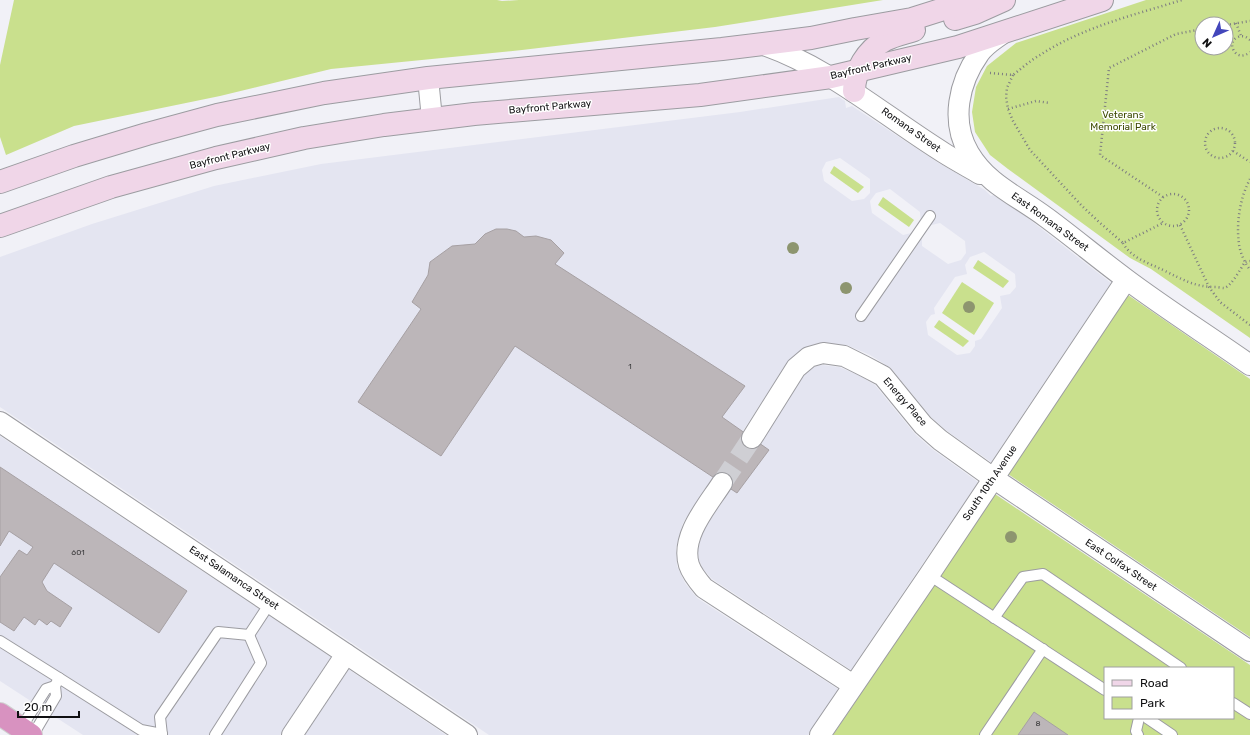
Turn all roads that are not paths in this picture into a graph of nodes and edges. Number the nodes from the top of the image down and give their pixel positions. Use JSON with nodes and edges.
{"nodes":[{"id":1,"x":972,"y":0,"type":"edge"},
{"id":2,"x":1004,"y":0,"type":"edge"},
{"id":3,"x":1102,"y":0,"type":"edge"},
{"id":4,"x":1004,"y":33,"type":"junction"},
{"id":5,"x":761,"y":44,"type":"junction"},
{"id":6,"x":831,"y":77,"type":"junction"},
{"id":7,"x":428,"y":78,"type":"junction"},
{"id":8,"x":856,"y":81,"type":"junction"},
{"id":9,"x":432,"y":119,"type":"junction"},
{"id":10,"x":992,"y":181,"type":"junction"},
{"id":11,"x":0,"y":182,"type":"edge"},
{"id":12,"x":930,"y":216,"type":"dead end"},
{"id":13,"x":0,"y":226,"type":"edge"},
{"id":14,"x":1126,"y":280,"type":"junction"},
{"id":15,"x":861,"y":316,"type":"dead end"},
{"id":16,"x":1250,"y":365,"type":"edge"},
{"id":17,"x":0,"y":422,"type":"edge"},
{"id":18,"x":752,"y":438,"type":"tunnel mouth"},
{"id":19,"x":993,"y":478,"type":"junction"},
{"id":20,"x":722,"y":483,"type":"tunnel mouth"},
{"id":21,"x":930,"y":575,"type":"junction"},
{"id":22,"x":270,"y":603,"type":"junction"},
{"id":23,"x":994,"y":618,"type":"junction"},
{"id":24,"x":249,"y":635,"type":"junction"},
{"id":25,"x":0,"y":641,"type":"edge"},
{"id":26,"x":1043,"y":649,"type":"junction"},
{"id":27,"x":1250,"y":651,"type":"edge"},
{"id":28,"x":346,"y":654,"type":"junction"},
{"id":29,"x":1181,"y":667,"type":"edge"},
{"id":30,"x":57,"y":682,"type":"junction"},
{"id":31,"x":853,"y":685,"type":"junction"},
{"id":32,"x":1104,"y":689,"type":"edge"},
{"id":33,"x":1234,"y":704,"type":"edge"},
{"id":34,"x":0,"y":714,"type":"edge"},
{"id":35,"x":1250,"y":714,"type":"edge"},
{"id":36,"x":1139,"y":719,"type":"edge"},
{"id":37,"x":1148,"y":719,"type":"edge"},
{"id":38,"x":27,"y":733,"type":"edge"},
{"id":39,"x":162,"y":735,"type":"edge"},
{"id":40,"x":215,"y":735,"type":"edge"},
{"id":41,"x":292,"y":735,"type":"edge"},
{"id":42,"x":467,"y":735,"type":"edge"},
{"id":43,"x":820,"y":735,"type":"edge"},
{"id":44,"x":985,"y":735,"type":"edge"},
{"id":45,"x":1138,"y":735,"type":"edge"},
{"id":46,"x":1172,"y":735,"type":"edge"}],
"edges":[{"from":1,"to":5,"type":"main road"},
{"from":2,"to":8,"type":"main road"},
{"from":3,"to":4,"type":"main road","name":"Bayfront Parkway"},
{"from":4,"to":8,"type":"main road","name":"Bayfront Parkway"},
{"from":4,"to":10,"type":"street","name":"East Romana Street"},
{"from":5,"to":6,"type":"street"},
{"from":5,"to":7,"type":"main road"},
{"from":6,"to":8,"type":"main road","name":"Bayfront Parkway"},
{"from":6,"to":9,"type":"main road","name":"Bayfront Parkway"},
{"from":7,"to":9,"type":"street"},
{"from":7,"to":11,"type":"main road"},
{"from":8,"to":10,"type":"street","name":"Romana Street"},
{"from":9,"to":13,"type":"main road","name":"Bayfront Parkway"},
{"from":10,"to":14,"type":"street","name":"East Romana Street"},
{"from":12,"to":15,"type":"lane"},
{"from":14,"to":16,"type":"street","name":"East Romana Street"},
{"from":14,"to":19,"type":"street","name":"South 10th Avenue"},
{"from":17,"to":22,"type":"street","name":"East Salamanca Street"},
{"from":18,"to":19,"type":"street","name":"Energy Place"},
{"from":19,"to":21,"type":"street","name":"South 10th Avenue"},
{"from":19,"to":27,"type":"street","name":"East Colfax Street"},
{"from":20,"to":31,"type":"street"},
{"from":21,"to":23,"type":"lane"},
{"from":21,"to":31,"type":"street","name":"South 10th Avenue"},
{"from":22,"to":24,"type":"lane"},
{"from":22,"to":28,"type":"street","name":"East Salamanca Street"},
{"from":23,"to":26,"type":"lane"},
{"from":23,"to":29,"type":"lane"},
{"from":24,"to":39,"type":"lane"},
{"from":24,"to":40,"type":"lane"},
{"from":25,"to":30,"type":"lane"},
{"from":26,"to":32,"type":"lane"},
{"from":26,"to":44,"type":"lane"},
{"from":28,"to":41,"type":"street"},
{"from":28,"to":42,"type":"street","name":"East Salamanca Street"},
{"from":30,"to":38,"type":"lane"},
{"from":30,"to":38,"type":"lane"},
{"from":30,"to":39,"type":"lane"},
{"from":31,"to":43,"type":"street","name":"South 10th Avenue"},
{"from":33,"to":35,"type":"lane"},
{"from":34,"to":38,"type":"highway"},
{"from":36,"to":45,"type":"lane"},
{"from":37,"to":46,"type":"lane"}]}
